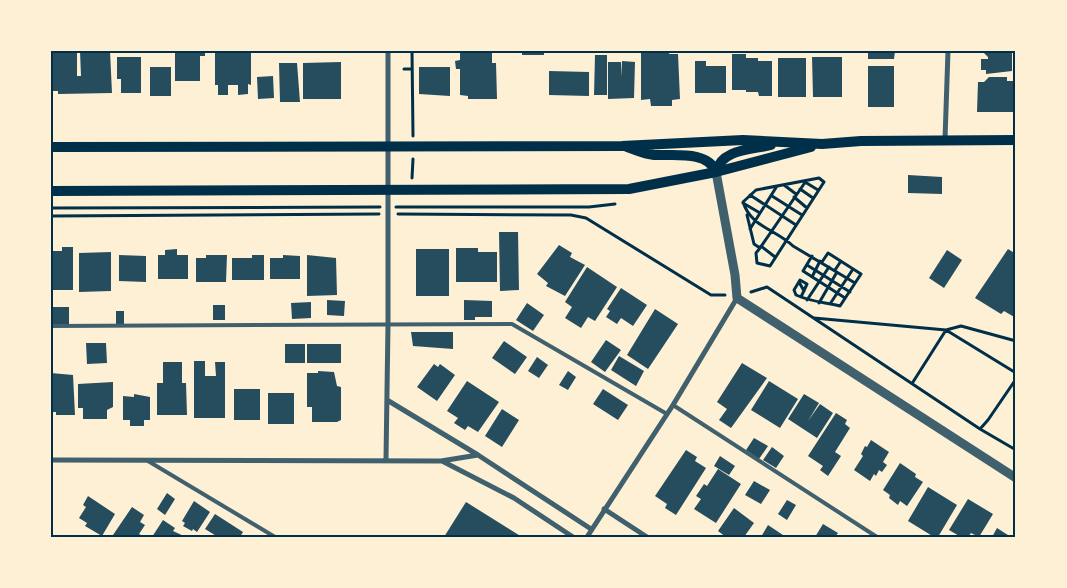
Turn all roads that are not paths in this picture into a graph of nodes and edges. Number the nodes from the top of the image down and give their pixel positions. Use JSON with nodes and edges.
{"nodes":[{"id":1,"x":388,"y":51,"type":"edge"},
{"id":2,"x":948,"y":51,"type":"edge"},
{"id":3,"x":945,"y":139,"type":"junction"},
{"id":4,"x":1016,"y":140,"type":"edge"},
{"id":5,"x":784,"y":142,"type":"junction"},
{"id":6,"x":822,"y":144,"type":"junction"},
{"id":7,"x":388,"y":146,"type":"junction"},
{"id":8,"x":622,"y":146,"type":"junction"},
{"id":9,"x":51,"y":147,"type":"edge"},
{"id":10,"x":716,"y":172,"type":"junction"},
{"id":11,"x":387,"y":190,"type":"junction"},
{"id":12,"x":51,"y":191,"type":"edge"},
{"id":13,"x":737,"y":298,"type":"junction"},
{"id":14,"x":388,"y":324,"type":"junction"},
{"id":15,"x":51,"y":326,"type":"edge"},
{"id":16,"x":387,"y":400,"type":"junction"},
{"id":17,"x":673,"y":405,"type":"junction"},
{"id":18,"x":667,"y":414,"type":"junction"},
{"id":19,"x":478,"y":454,"type":"junction"},
{"id":20,"x":386,"y":459,"type":"junction"},
{"id":21,"x":51,"y":460,"type":"edge"},
{"id":22,"x":146,"y":460,"type":"junction"},
{"id":23,"x":441,"y":461,"type":"junction"},
{"id":24,"x":1016,"y":478,"type":"edge"},
{"id":25,"x":604,"y":509,"type":"junction"},
{"id":26,"x":591,"y":529,"type":"junction"},
{"id":27,"x":275,"y":537,"type":"edge"},
{"id":28,"x":573,"y":537,"type":"edge"},
{"id":29,"x":587,"y":537,"type":"edge"},
{"id":30,"x":648,"y":537,"type":"edge"},
{"id":31,"x":876,"y":537,"type":"edge"}],
"edges":[{"from":1,"to":7,"type":"street"},
{"from":2,"to":3,"type":"street"},
{"from":3,"to":4,"type":"main road"},
{"from":3,"to":6,"type":"main road"},
{"from":5,"to":6,"type":"main road"},
{"from":5,"to":8,"type":"main road"},
{"from":5,"to":10,"type":"main road"},
{"from":6,"to":10,"type":"main road"},
{"from":7,"to":8,"type":"main road"},
{"from":7,"to":9,"type":"main road"},
{"from":7,"to":11,"type":"street"},
{"from":8,"to":10,"type":"main road"},
{"from":10,"to":11,"type":"main road"},
{"from":10,"to":13,"type":"street"},
{"from":11,"to":12,"type":"main road"},
{"from":11,"to":14,"type":"street"},
{"from":13,"to":17,"type":"street"},
{"from":13,"to":24,"type":"street"},
{"from":14,"to":15,"type":"lane"},
{"from":14,"to":16,"type":"street"},
{"from":14,"to":18,"type":"lane"},
{"from":16,"to":19,"type":"street"},
{"from":16,"to":20,"type":"street"},
{"from":17,"to":18,"type":"street"},
{"from":17,"to":31,"type":"lane"},
{"from":18,"to":25,"type":"street"},
{"from":19,"to":23,"type":"street"},
{"from":19,"to":26,"type":"street"},
{"from":20,"to":22,"type":"street"},
{"from":20,"to":23,"type":"street"},
{"from":21,"to":22,"type":"street"},
{"from":22,"to":27,"type":"lane"},
{"from":23,"to":28,"type":"street"},
{"from":25,"to":26,"type":"street"},
{"from":25,"to":30,"type":"street"},
{"from":26,"to":29,"type":"street"}]}
